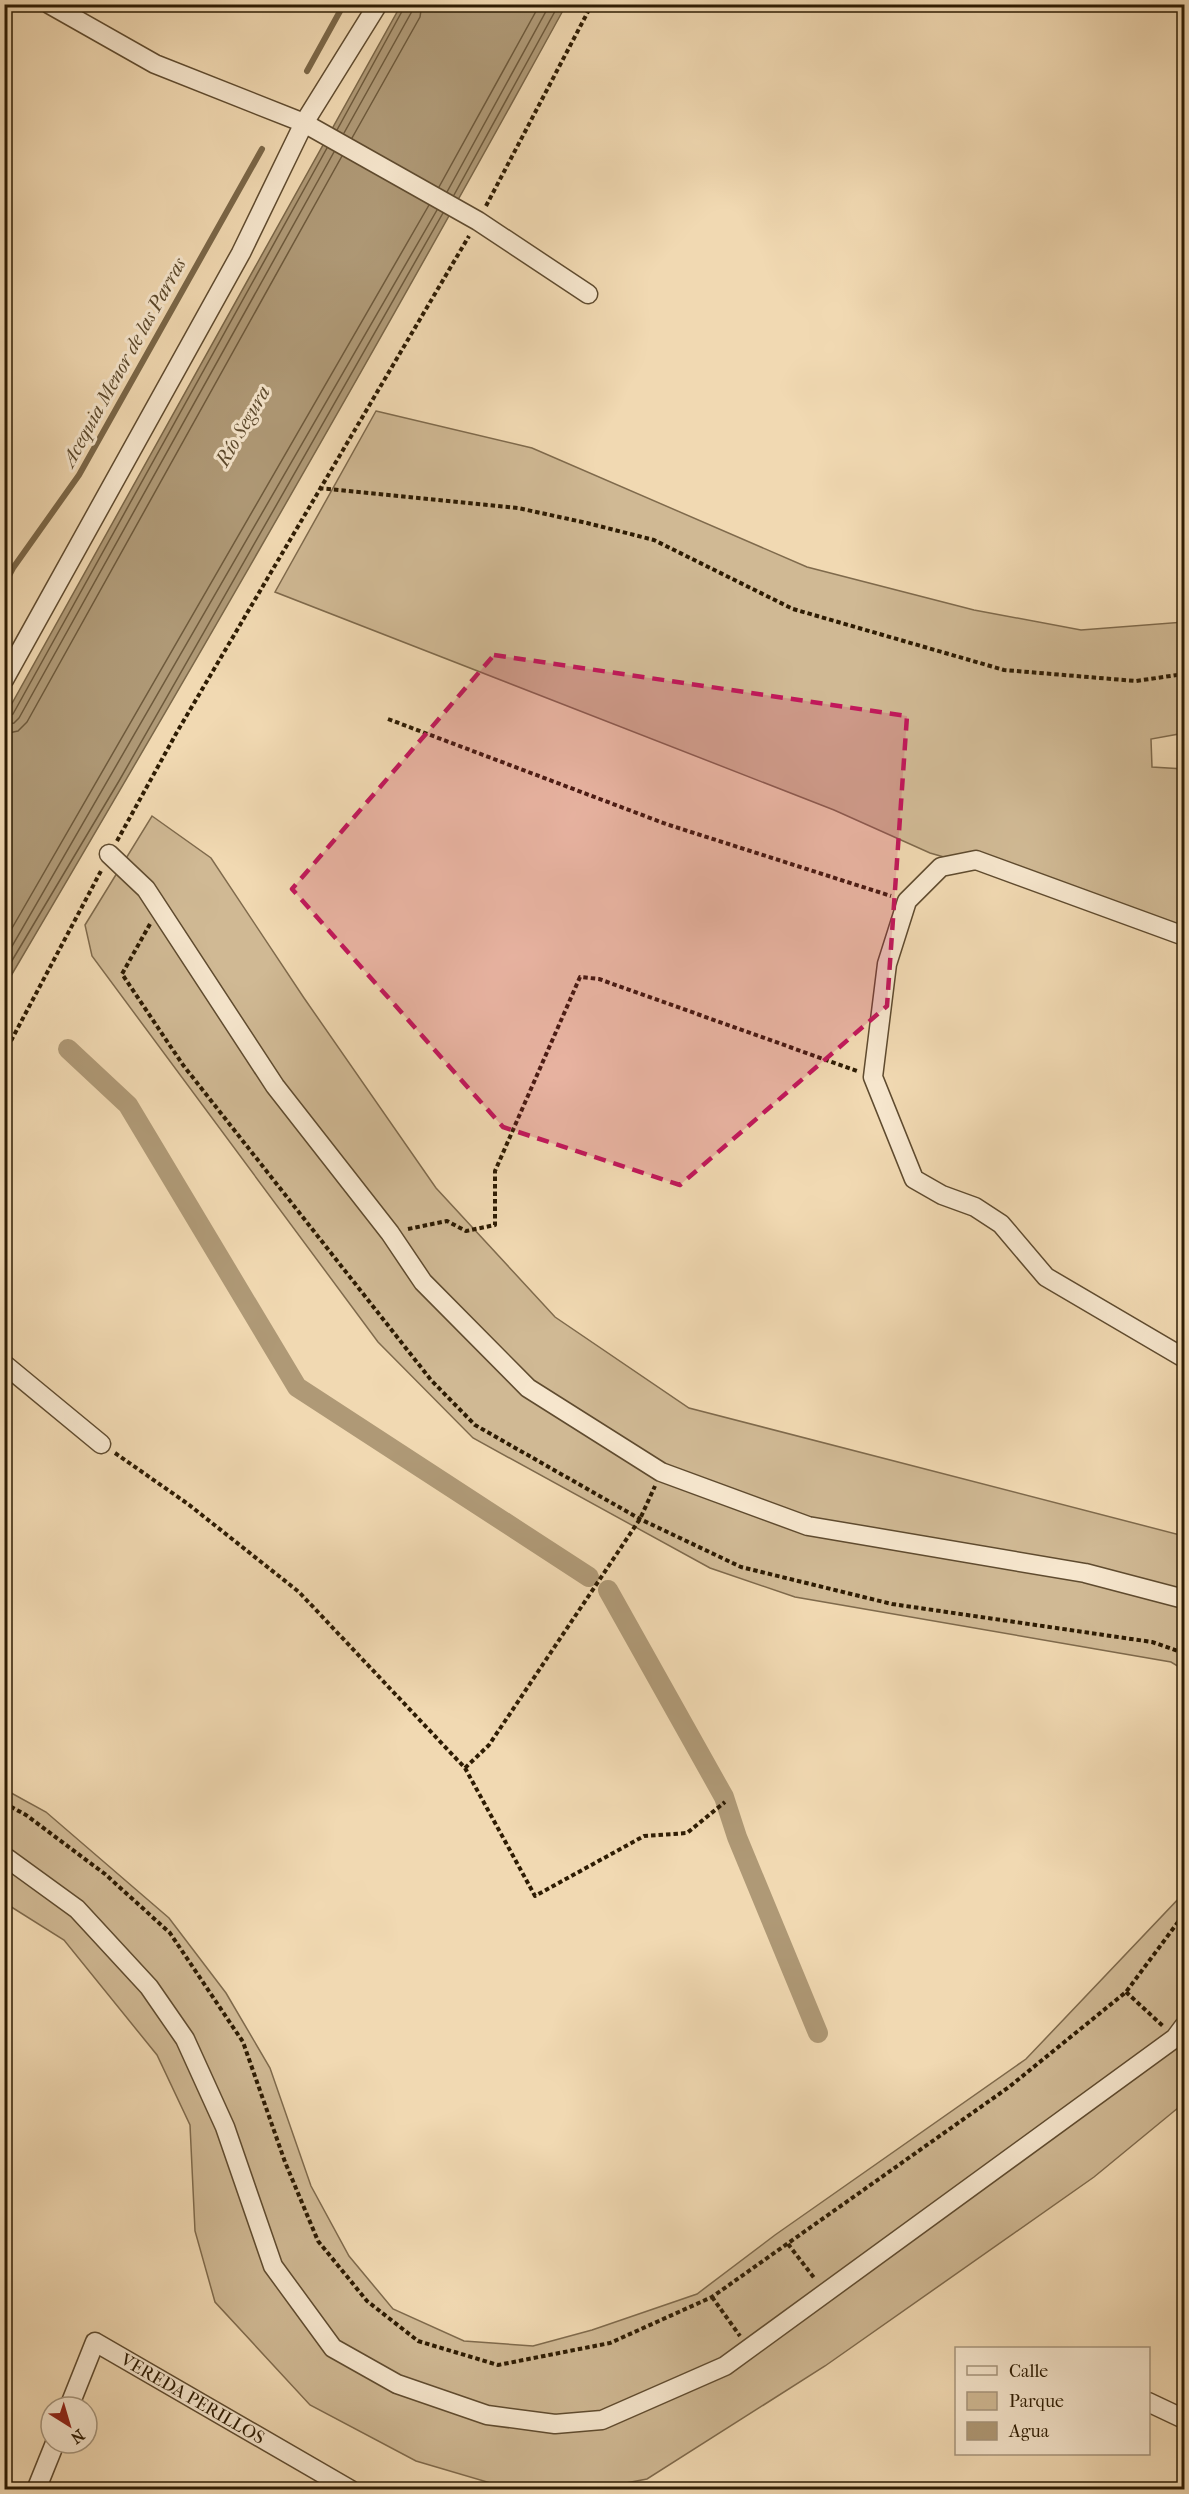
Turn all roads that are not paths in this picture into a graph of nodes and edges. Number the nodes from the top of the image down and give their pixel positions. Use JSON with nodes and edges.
{"nodes":[{"id":1,"x":49,"y":4,"type":"edge"},
{"id":2,"x":378,"y":4,"type":"edge"},
{"id":3,"x":304,"y":123,"type":"junction"},
{"id":4,"x":588,"y":294,"type":"dead end"},
{"id":5,"x":4,"y":680,"type":"edge"},
{"id":6,"x":110,"y":854,"type":"road end"},
{"id":7,"x":1185,"y":936,"type":"edge"},
{"id":8,"x":1185,"y":1358,"type":"edge"},
{"id":9,"x":4,"y":1365,"type":"edge"},
{"id":10,"x":101,"y":1444,"type":"road end"},
{"id":11,"x":1185,"y":1599,"type":"edge"},
{"id":12,"x":4,"y":1856,"type":"edge"},
{"id":13,"x":1182,"y":2036,"type":"edge"},
{"id":14,"x":74,"y":2395,"type":"edge"},
{"id":15,"x":1150,"y":2402,"type":"edge"},
{"id":16,"x":1185,"y":2419,"type":"edge"},
{"id":17,"x":50,"y":2455,"type":"edge"},
{"id":18,"x":36,"y":2490,"type":"edge"},
{"id":19,"x":351,"y":2490,"type":"edge"}],
"edges":[{"from":1,"to":3,"type":"street"},
{"from":2,"to":3,"type":"street"},
{"from":3,"to":4,"type":"street"},
{"from":3,"to":5,"type":"street"},
{"from":6,"to":11,"type":"street"},
{"from":7,"to":8,"type":"street"},
{"from":9,"to":10,"type":"street"},
{"from":12,"to":13,"type":"street"},
{"from":14,"to":19,"type":"street","name":"VEREDA PERILLOS"},
{"from":15,"to":16,"type":"street"},
{"from":17,"to":18,"type":"street"}]}
